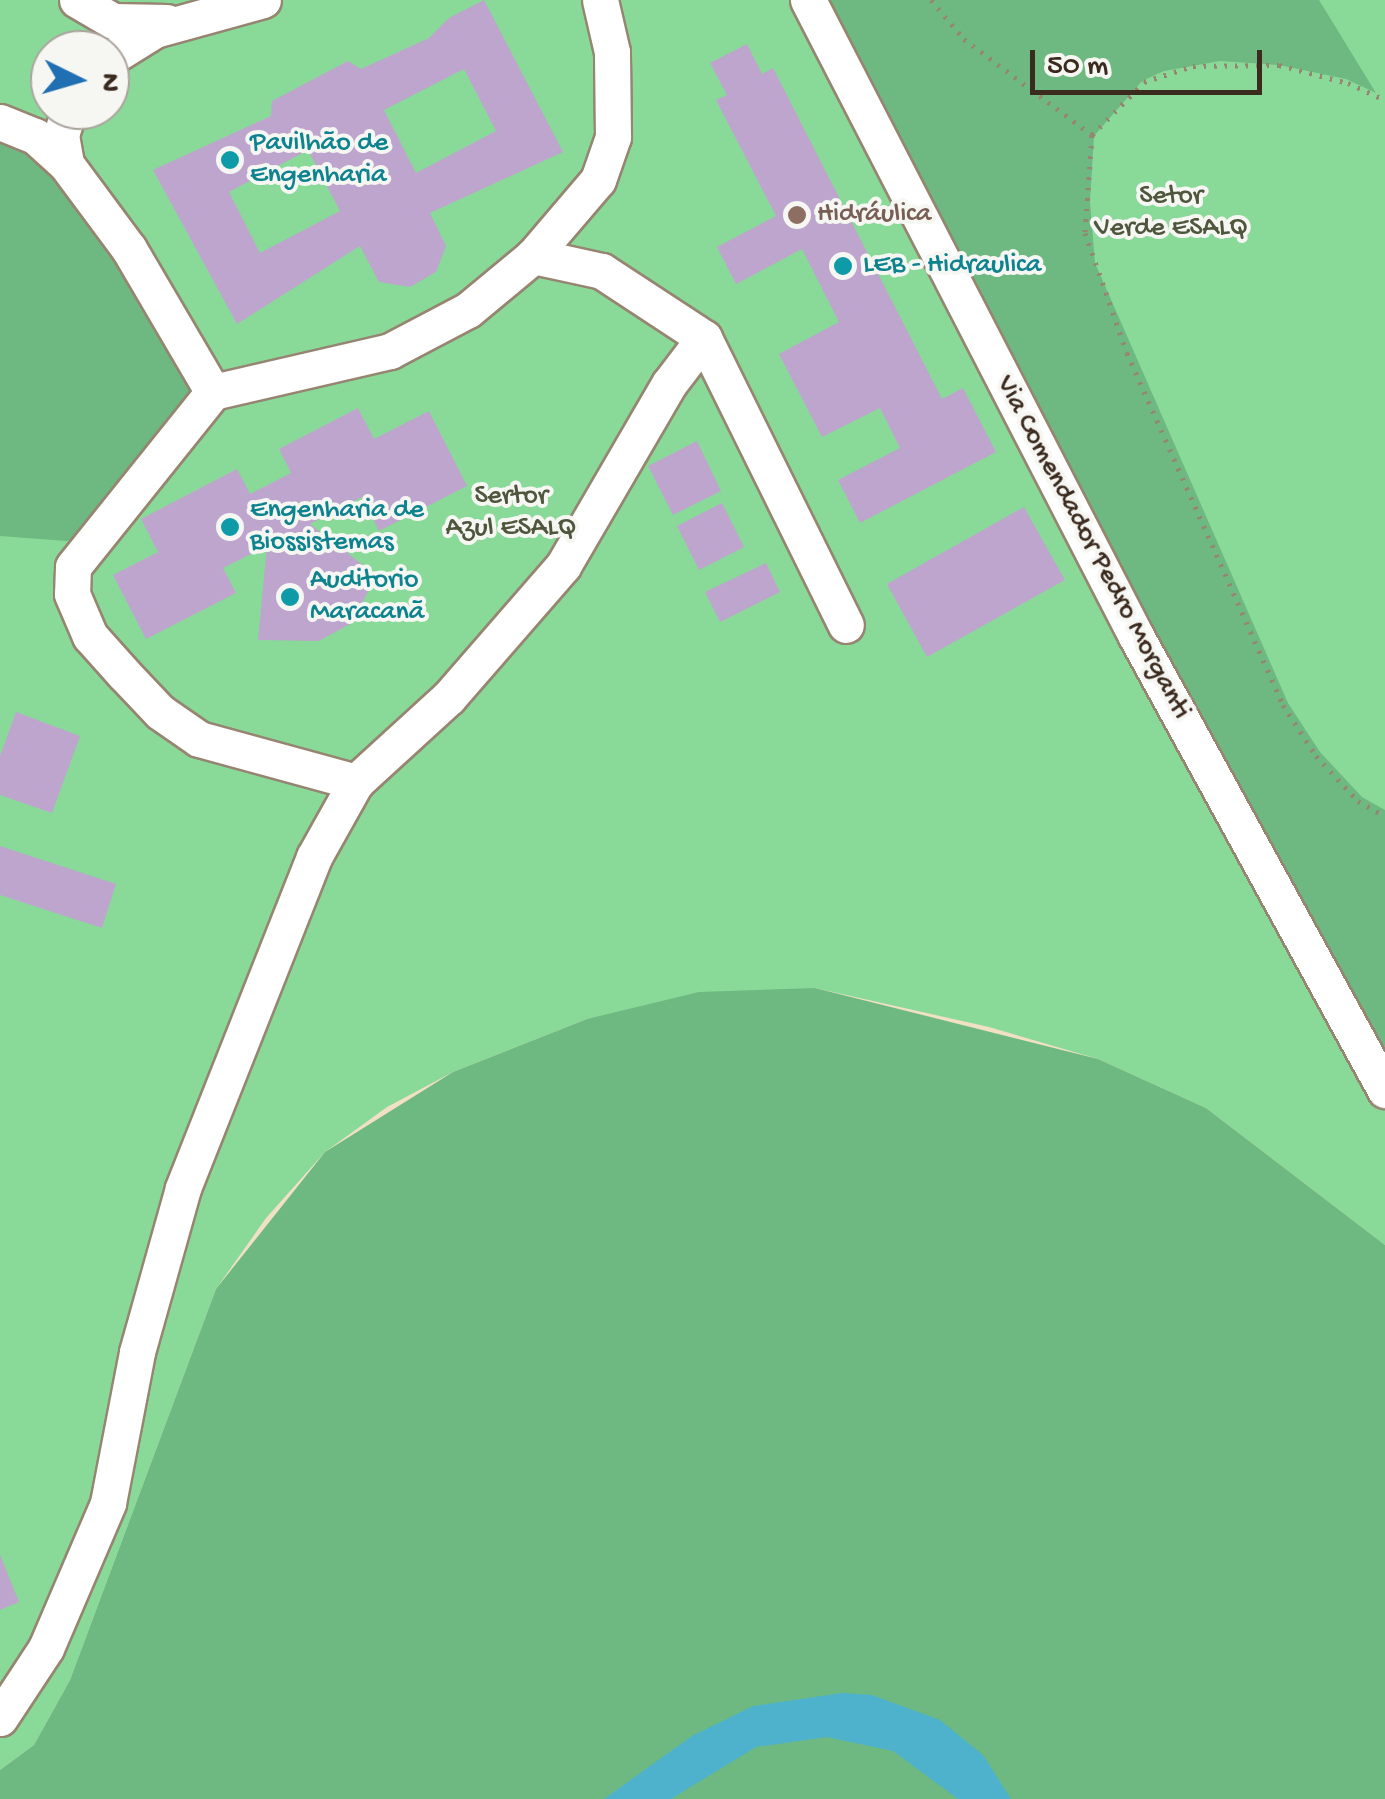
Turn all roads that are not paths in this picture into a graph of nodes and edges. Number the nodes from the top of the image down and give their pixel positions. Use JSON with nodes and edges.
{"nodes":[{"id":1,"x":68,"y":0,"type":"edge"},
{"id":2,"x":77,"y":0,"type":"edge"},
{"id":3,"x":263,"y":0,"type":"edge"},
{"id":4,"x":600,"y":0,"type":"edge"},
{"id":5,"x":808,"y":0,"type":"edge"},
{"id":6,"x":197,"y":15,"type":"junction"},
{"id":7,"x":91,"y":30,"type":"edge"},
{"id":8,"x":130,"y":48,"type":"edge"},
{"id":9,"x":30,"y":111,"type":"edge"},
{"id":10,"x":0,"y":120,"type":"edge"},
{"id":11,"x":62,"y":130,"type":"edge"},
{"id":12,"x":66,"y":164,"type":"junction"},
{"id":13,"x":532,"y":256,"type":"junction"},
{"id":14,"x":704,"y":338,"type":"junction"},
{"id":15,"x":213,"y":392,"type":"junction"},
{"id":16,"x":846,"y":625,"type":"dead end"},
{"id":17,"x":356,"y":782,"type":"junction"},
{"id":18,"x":1385,"y":1090,"type":"edge"},
{"id":19,"x":0,"y":1718,"type":"edge"}],
"edges":[{"from":1,"to":7,"type":"street"},
{"from":2,"to":6,"type":"street"},
{"from":3,"to":6,"type":"street"},
{"from":4,"to":13,"type":"street"},
{"from":5,"to":18,"type":"street","name":"Via Comendador Pedro Morganti"},
{"from":6,"to":8,"type":"street"},
{"from":9,"to":10,"type":"street"},
{"from":10,"to":12,"type":"street"},
{"from":11,"to":12,"type":"street"},
{"from":12,"to":15,"type":"street"},
{"from":13,"to":14,"type":"street"},
{"from":13,"to":15,"type":"street"},
{"from":14,"to":16,"type":"street"},
{"from":14,"to":17,"type":"street"},
{"from":15,"to":17,"type":"street"},
{"from":17,"to":19,"type":"street"}]}
